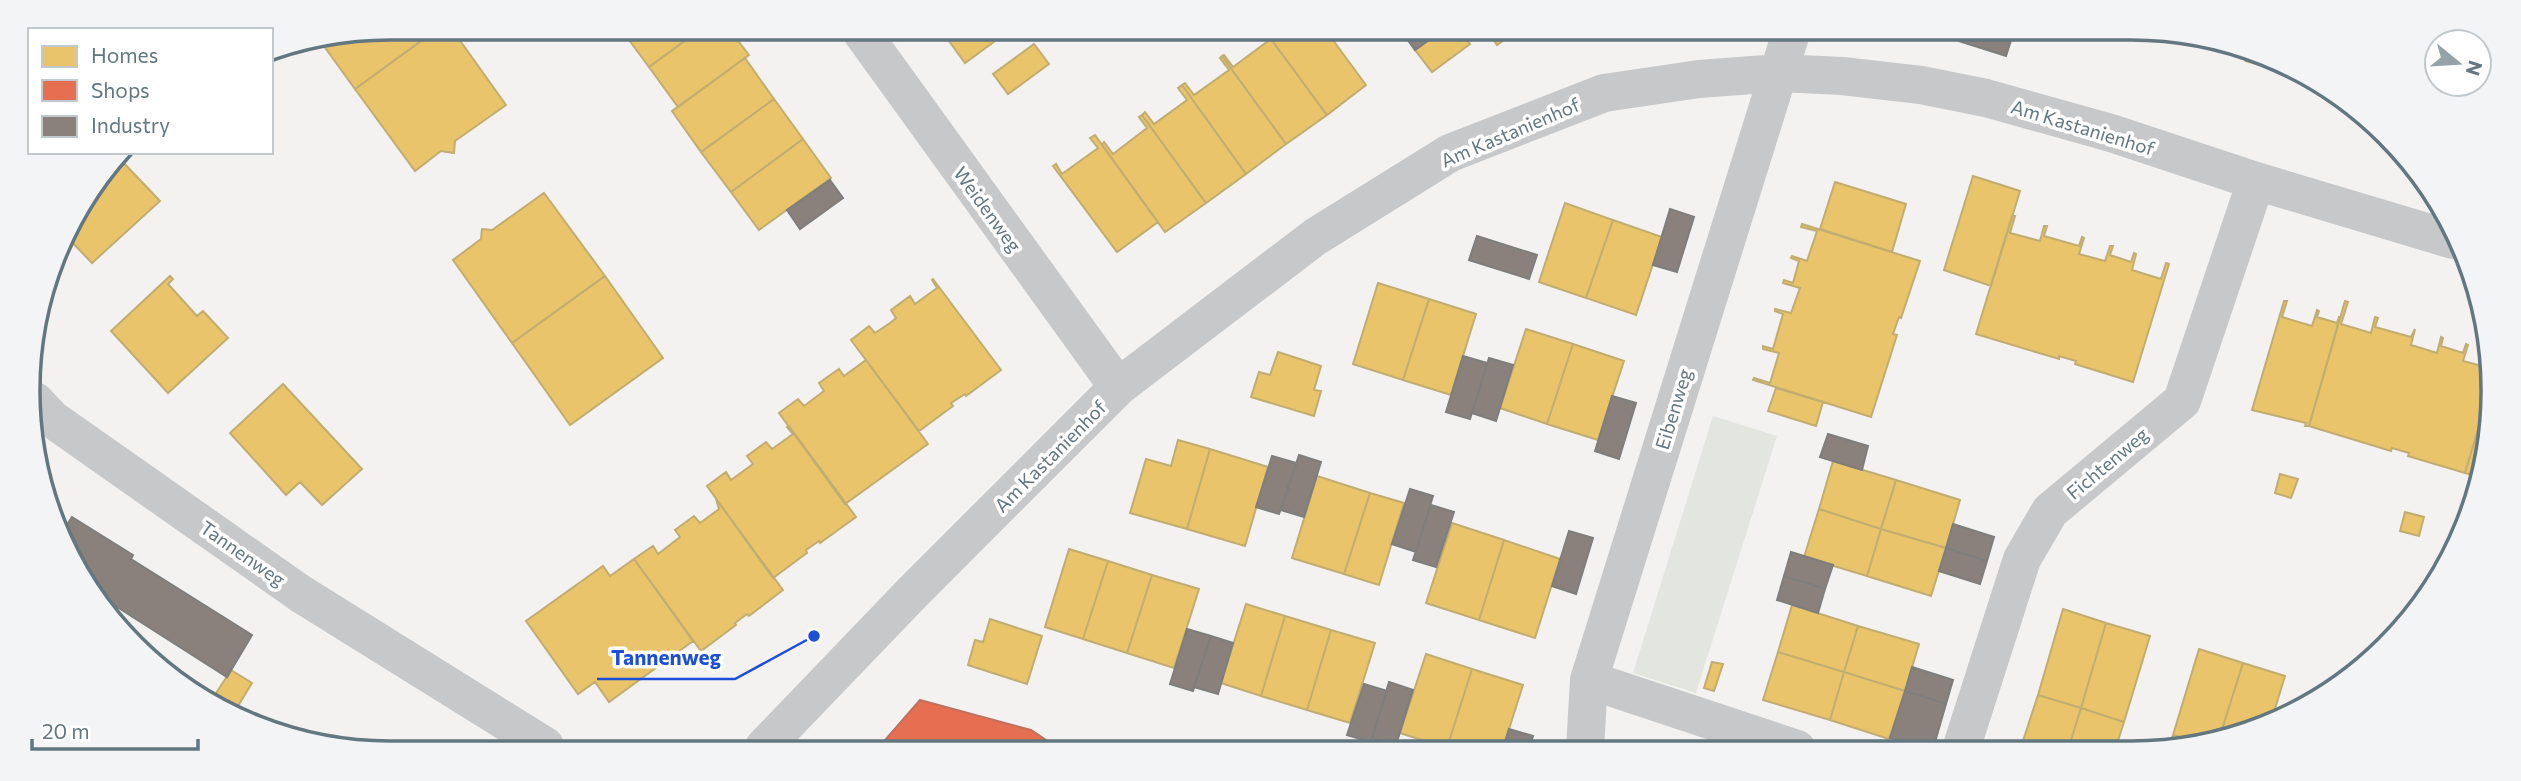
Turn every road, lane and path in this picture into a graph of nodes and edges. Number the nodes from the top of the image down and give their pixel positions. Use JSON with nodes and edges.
{"nodes":[{"id":1,"x":867,"y":40,"type":"edge"},
{"id":2,"x":1789,"y":40,"type":"edge"},
{"id":3,"x":1779,"y":73,"type":"junction"},
{"id":4,"x":2256,"y":181,"type":"junction"},
{"id":5,"x":2446,"y":238,"type":"edge"},
{"id":6,"x":1118,"y":387,"type":"junction"},
{"id":7,"x":42,"y":420,"type":"edge"},
{"id":8,"x":1589,"y":680,"type":"junction"},
{"id":9,"x":537,"y":741,"type":"edge"},
{"id":10,"x":770,"y":741,"type":"edge"},
{"id":11,"x":1585,"y":741,"type":"edge"},
{"id":12,"x":1773,"y":741,"type":"edge"},
{"id":13,"x":1964,"y":741,"type":"edge"}],
"edges":[{"from":1,"to":6,"type":"street","name":"Weidenweg"},
{"from":2,"to":3,"type":"street","name":"Eibenweg"},
{"from":3,"to":4,"type":"street","name":"Am Kastanienhof"},
{"from":3,"to":6,"type":"street","name":"Am Kastanienhof"},
{"from":3,"to":8,"type":"street","name":"Eibenweg"},
{"from":4,"to":5,"type":"street","name":"Am Kastanienhof"},
{"from":4,"to":13,"type":"street","name":"Fichtenweg"},
{"from":6,"to":10,"type":"street","name":"Am Kastanienhof"},
{"from":7,"to":9,"type":"street","name":"Tannenweg"},
{"from":8,"to":11,"type":"street","name":"Eibenweg"},
{"from":8,"to":12,"type":"street"}]}
